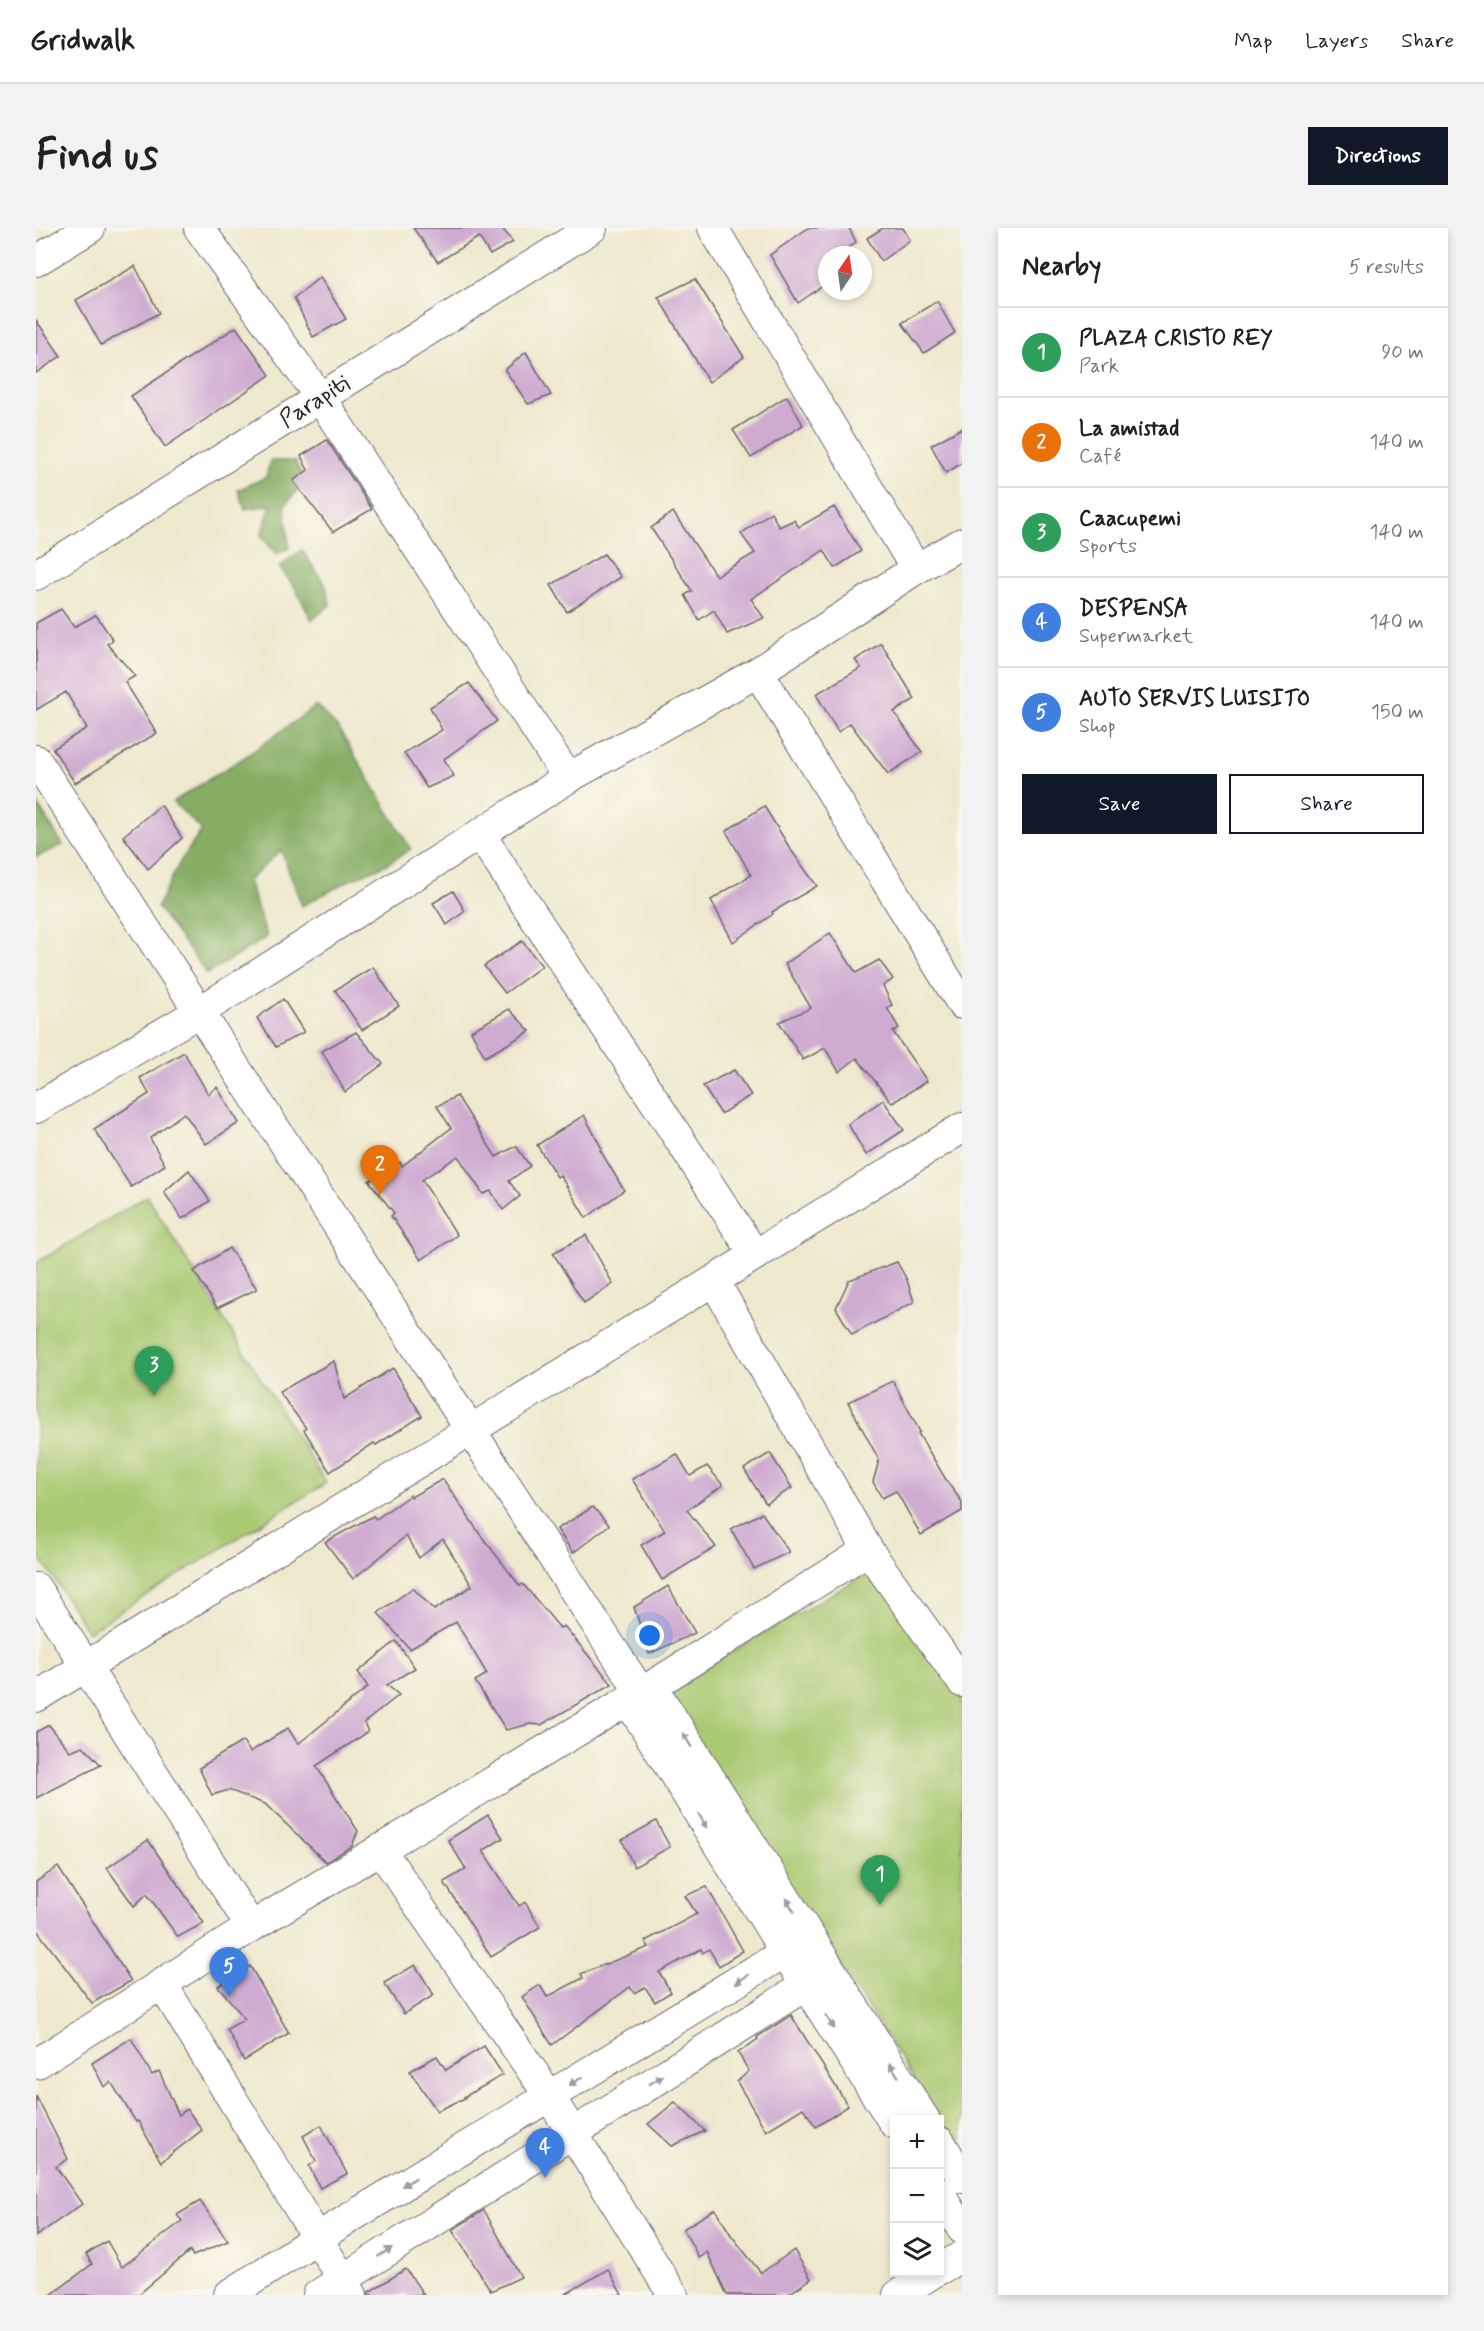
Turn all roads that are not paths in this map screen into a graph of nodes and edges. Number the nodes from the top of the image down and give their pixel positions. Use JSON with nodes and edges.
{"nodes":[{"id":1,"x":90,"y":228,"type":"edge"},
{"id":2,"x":199,"y":228,"type":"edge"},
{"id":3,"x":592,"y":228,"type":"edge"},
{"id":4,"x":713,"y":228,"type":"edge"},
{"id":5,"x":36,"y":261,"type":"edge"},
{"id":6,"x":321,"y":399,"type":"junction"},
{"id":7,"x":962,"y":543,"type":"edge"},
{"id":8,"x":916,"y":569,"type":"junction"},
{"id":9,"x":36,"y":575,"type":"edge"},
{"id":10,"x":758,"y":672,"type":"junction"},
{"id":11,"x":36,"y":760,"type":"edge"},
{"id":12,"x":568,"y":778,"type":"junction"},
{"id":13,"x":480,"y":834,"type":"junction"},
{"id":14,"x":962,"y":1004,"type":"edge"},
{"id":15,"x":199,"y":1012,"type":"junction"},
{"id":16,"x":36,"y":1108,"type":"edge"},
{"id":17,"x":962,"y":1128,"type":"edge"},
{"id":18,"x":755,"y":1255,"type":"junction"},
{"id":19,"x":714,"y":1281,"type":"junction"},
{"id":20,"x":470,"y":1430,"type":"junction"},
{"id":21,"x":868,"y":1550,"type":"junction"},
{"id":22,"x":36,"y":1588,"type":"edge"},
{"id":23,"x":87,"y":1666,"type":"junction"},
{"id":24,"x":959,"y":1672,"type":"edge"},
{"id":25,"x":641,"y":1693,"type":"junction"},
{"id":26,"x":36,"y":1697,"type":"edge"},
{"id":27,"x":380,"y":1849,"type":"junction"},
{"id":28,"x":251,"y":1927,"type":"junction"},
{"id":29,"x":798,"y":1945,"type":"junction"},
{"id":30,"x":818,"y":1977,"type":"junction"},
{"id":31,"x":162,"y":1984,"type":"junction"},
{"id":32,"x":36,"y":2064,"type":"edge"},
{"id":33,"x":550,"y":2097,"type":"junction"},
{"id":34,"x":890,"y":2115,"type":"edge"},
{"id":35,"x":921,"y":2115,"type":"edge"},
{"id":36,"x":572,"y":2133,"type":"junction"},
{"id":37,"x":944,"y":2150,"type":"edge"},
{"id":38,"x":962,"y":2178,"type":"edge"},
{"id":39,"x":944,"y":2201,"type":"edge"},
{"id":40,"x":962,"y":2229,"type":"edge"},
{"id":41,"x":317,"y":2238,"type":"junction"},
{"id":42,"x":962,"y":2256,"type":"edge"},
{"id":43,"x":944,"y":2266,"type":"edge"},
{"id":44,"x":926,"y":2277,"type":"edge"},
{"id":45,"x":348,"y":2287,"type":"edge"},
{"id":46,"x":230,"y":2295,"type":"edge"},
{"id":47,"x":318,"y":2295,"type":"edge"},
{"id":48,"x":673,"y":2295,"type":"edge"},
{"id":49,"x":898,"y":2295,"type":"edge"}],
"edges":[{"from":1,"to":5,"type":"street"},
{"from":2,"to":6,"type":"street"},
{"from":3,"to":6,"type":"street","name":"Parapiti"},
{"from":4,"to":8,"type":"street"},
{"from":6,"to":9,"type":"street","name":"Parapiti"},
{"from":6,"to":12,"type":"street"},
{"from":7,"to":8,"type":"street"},
{"from":8,"to":10,"type":"street"},
{"from":10,"to":12,"type":"street"},
{"from":10,"to":14,"type":"street"},
{"from":11,"to":15,"type":"street"},
{"from":12,"to":13,"type":"street"},
{"from":13,"to":15,"type":"street"},
{"from":13,"to":18,"type":"street"},
{"from":15,"to":16,"type":"street"},
{"from":15,"to":20,"type":"street"},
{"from":17,"to":18,"type":"street"},
{"from":18,"to":19,"type":"street"},
{"from":19,"to":20,"type":"street"},
{"from":19,"to":21,"type":"street"},
{"from":20,"to":23,"type":"street"},
{"from":20,"to":25,"type":"street"},
{"from":21,"to":24,"type":"street"},
{"from":21,"to":25,"type":"street"},
{"from":22,"to":23,"type":"street"},
{"from":23,"to":26,"type":"street"},
{"from":23,"to":28,"type":"street"},
{"from":25,"to":27,"type":"street"},
{"from":25,"to":29,"type":"street"},
{"from":27,"to":28,"type":"street"},
{"from":27,"to":33,"type":"street"},
{"from":28,"to":31,"type":"street"},
{"from":29,"to":30,"type":"street"},
{"from":29,"to":33,"type":"street","one_way":true},
{"from":30,"to":34,"type":"street","one_way":true},
{"from":35,"to":30,"type":"street","one_way":true},
{"from":36,"to":30,"type":"street","one_way":true},
{"from":31,"to":32,"type":"street"},
{"from":31,"to":41,"type":"street"},
{"from":33,"to":36,"type":"street"},
{"from":33,"to":41,"type":"street","one_way":true},
{"from":45,"to":36,"type":"street","one_way":true},
{"from":36,"to":48,"type":"street"},
{"from":37,"to":38,"type":"street"},
{"from":39,"to":40,"type":"street"},
{"from":41,"to":45,"type":"street"},
{"from":41,"to":46,"type":"street"},
{"from":42,"to":43,"type":"street"},
{"from":44,"to":49,"type":"street"},
{"from":45,"to":47,"type":"street"}]}
